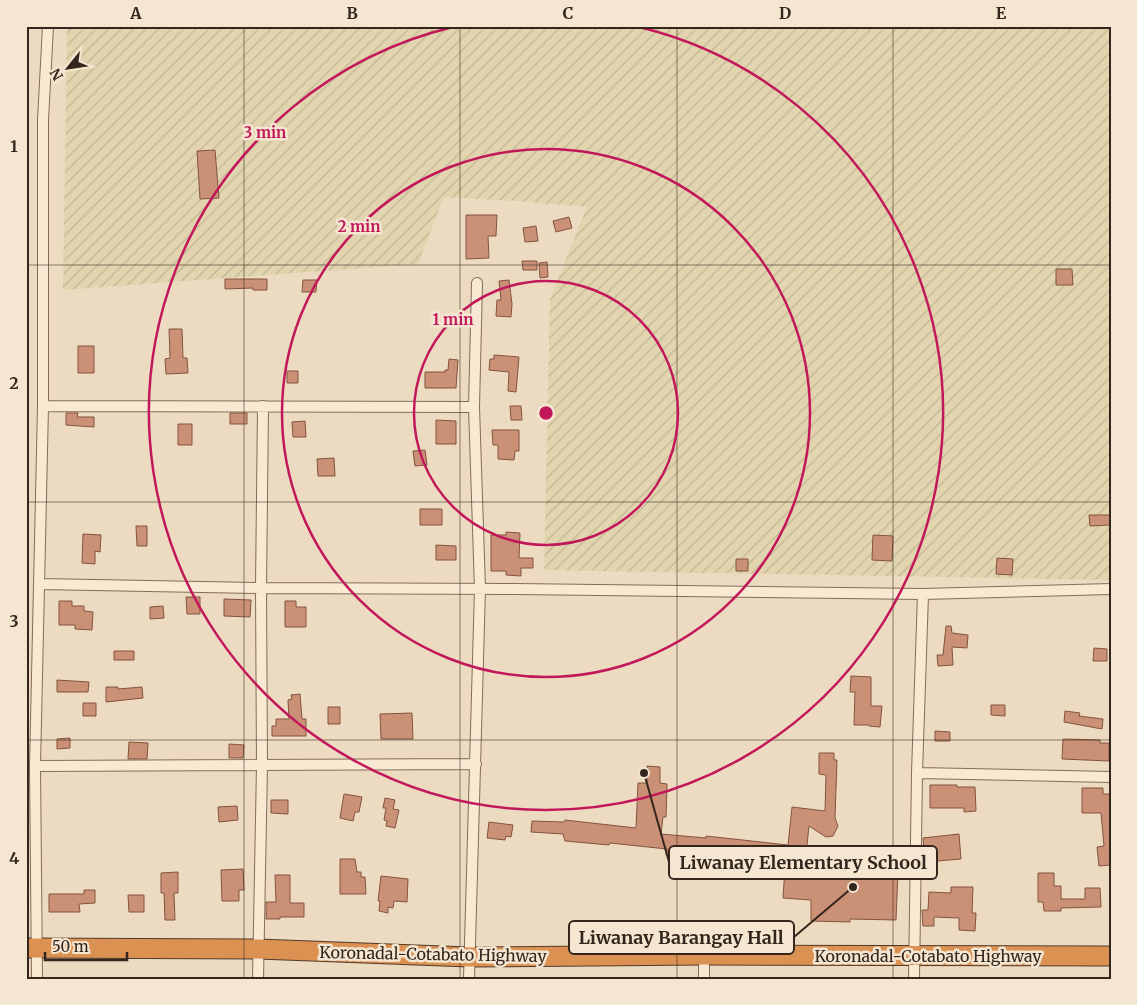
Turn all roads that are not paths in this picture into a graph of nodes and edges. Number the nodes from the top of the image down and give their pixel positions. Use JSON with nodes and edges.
{"nodes":[{"id":1,"x":48,"y":26,"type":"edge"},
{"id":2,"x":477,"y":283,"type":"dead end"},
{"id":3,"x":43,"y":406,"type":"junction"},
{"id":4,"x":263,"y":406,"type":"junction"},
{"id":5,"x":474,"y":407,"type":"junction"},
{"id":6,"x":40,"y":584,"type":"junction"},
{"id":7,"x":261,"y":588,"type":"junction"},
{"id":8,"x":480,"y":589,"type":"junction"},
{"id":9,"x":1111,"y":589,"type":"edge"},
{"id":10,"x":923,"y":594,"type":"junction"},
{"id":11,"x":476,"y":764,"type":"junction"},
{"id":12,"x":262,"y":765,"type":"junction"},
{"id":13,"x":35,"y":766,"type":"junction"},
{"id":14,"x":917,"y":773,"type":"junction"},
{"id":15,"x":1111,"y":777,"type":"edge"},
{"id":16,"x":31,"y":948,"type":"edge"},
{"id":17,"x":258,"y":949,"type":"junction"},
{"id":18,"x":704,"y":955,"type":"junction"},
{"id":19,"x":914,"y":956,"type":"junction"},
{"id":20,"x":1111,"y":956,"type":"edge"},
{"id":21,"x":469,"y":957,"type":"junction"},
{"id":22,"x":37,"y":979,"type":"edge"},
{"id":23,"x":258,"y":979,"type":"edge"},
{"id":24,"x":469,"y":979,"type":"edge"},
{"id":25,"x":704,"y":979,"type":"edge"},
{"id":26,"x":914,"y":979,"type":"edge"}],
"edges":[{"from":1,"to":3,"type":"street"},
{"from":2,"to":5,"type":"street"},
{"from":3,"to":4,"type":"street"},
{"from":3,"to":6,"type":"street"},
{"from":4,"to":5,"type":"street"},
{"from":4,"to":7,"type":"street"},
{"from":5,"to":8,"type":"street"},
{"from":6,"to":7,"type":"street"},
{"from":6,"to":13,"type":"street"},
{"from":7,"to":8,"type":"street"},
{"from":7,"to":12,"type":"street"},
{"from":8,"to":10,"type":"street"},
{"from":8,"to":11,"type":"street"},
{"from":9,"to":10,"type":"street"},
{"from":10,"to":14,"type":"street"},
{"from":11,"to":12,"type":"street"},
{"from":11,"to":21,"type":"street"},
{"from":12,"to":13,"type":"street"},
{"from":12,"to":17,"type":"street"},
{"from":13,"to":16,"type":"street"},
{"from":14,"to":15,"type":"street"},
{"from":14,"to":19,"type":"street"},
{"from":16,"to":17,"type":"highway","name":"Koronadal-Cotabato Highway"},
{"from":16,"to":22,"type":"street"},
{"from":17,"to":21,"type":"highway","name":"Koronadal-Cotabato Highway"},
{"from":17,"to":23,"type":"street"},
{"from":18,"to":19,"type":"highway","name":"Koronadal-Cotabato Highway"},
{"from":18,"to":21,"type":"highway","name":"Koronadal-Cotabato Highway"},
{"from":18,"to":25,"type":"street"},
{"from":19,"to":20,"type":"highway","name":"Koronadal-Cotabato Highway"},
{"from":19,"to":26,"type":"street"},
{"from":21,"to":24,"type":"street"}]}
